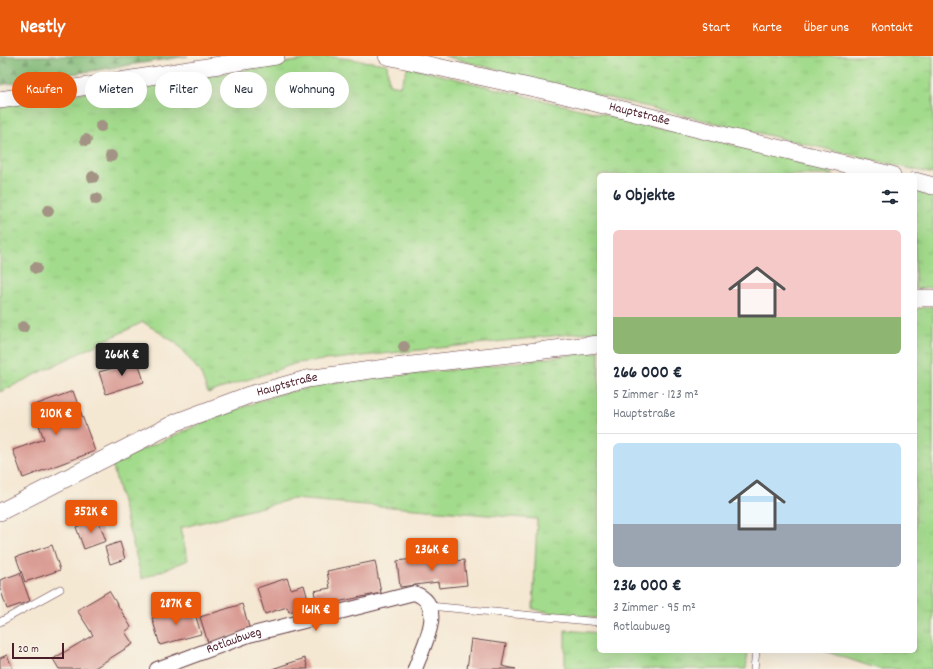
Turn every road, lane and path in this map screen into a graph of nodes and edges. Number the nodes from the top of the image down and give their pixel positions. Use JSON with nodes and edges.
{"nodes":[{"id":1,"x":276,"y":56,"type":"edge"},
{"id":2,"x":387,"y":56,"type":"edge"},
{"id":3,"x":0,"y":100,"type":"edge"},
{"id":4,"x":883,"y":173,"type":"edge"},
{"id":5,"x":917,"y":181,"type":"edge"},
{"id":6,"x":933,"y":186,"type":"edge"},
{"id":7,"x":917,"y":298,"type":"edge"},
{"id":8,"x":933,"y":298,"type":"edge"},
{"id":9,"x":597,"y":344,"type":"edge"},
{"id":10,"x":0,"y":512,"type":"edge"},
{"id":11,"x":60,"y":589,"type":"dead end"},
{"id":12,"x":429,"y":606,"type":"junction"},
{"id":13,"x":0,"y":622,"type":"edge"},
{"id":14,"x":597,"y":622,"type":"edge"},
{"id":15,"x":756,"y":653,"type":"edge"},
{"id":16,"x":157,"y":669,"type":"edge"},
{"id":17,"x":415,"y":669,"type":"edge"},
{"id":18,"x":754,"y":669,"type":"edge"}],
"edges":[{"from":1,"to":3,"type":"street"},
{"from":2,"to":4,"type":"street","name":"Hauptstraße"},
{"from":5,"to":6,"type":"street"},
{"from":7,"to":8,"type":"street"},
{"from":9,"to":10,"type":"street","name":"Hauptstraße"},
{"from":11,"to":13,"type":"lane"},
{"from":12,"to":14,"type":"lane"},
{"from":12,"to":16,"type":"street","name":"Rotlaubweg"},
{"from":12,"to":17,"type":"street"},
{"from":15,"to":18,"type":"lane"}]}
